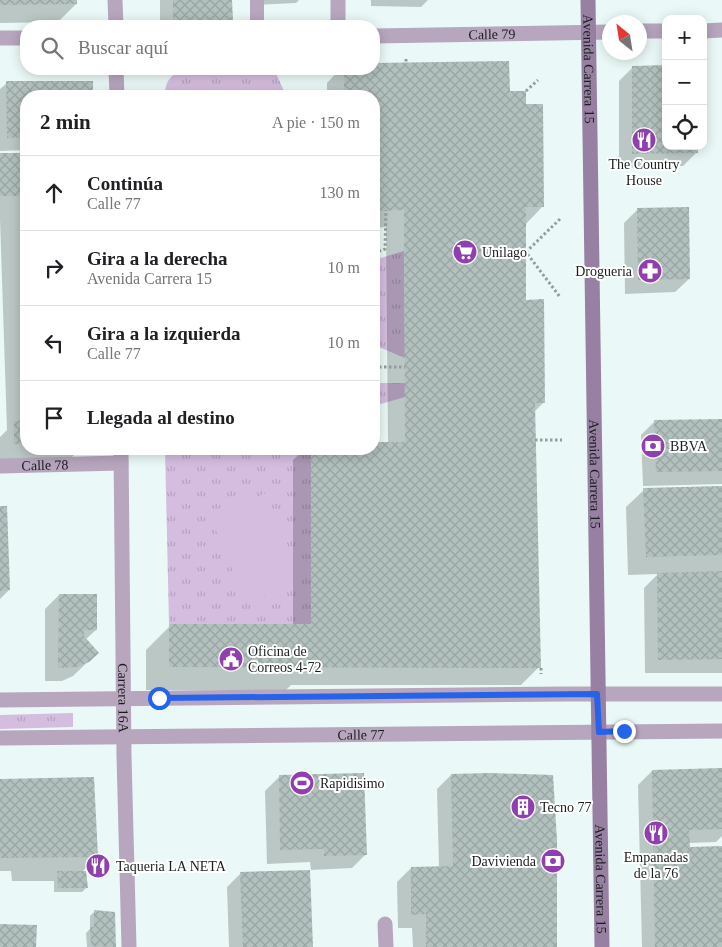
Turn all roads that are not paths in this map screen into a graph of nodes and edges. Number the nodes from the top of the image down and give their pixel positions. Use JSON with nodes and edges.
{"nodes":[{"id":1,"x":115,"y":0,"type":"edge"},
{"id":2,"x":257,"y":0,"type":"edge"},
{"id":3,"x":338,"y":0,"type":"edge"},
{"id":4,"x":588,"y":0,"type":"edge"},
{"id":5,"x":116,"y":20,"type":"edge"},
{"id":6,"x":257,"y":20,"type":"edge"},
{"id":7,"x":338,"y":20,"type":"edge"},
{"id":8,"x":722,"y":30,"type":"edge"},
{"id":9,"x":662,"y":31,"type":"edge"},
{"id":10,"x":707,"y":31,"type":"edge"},
{"id":11,"x":588,"y":32,"type":"junction"},
{"id":12,"x":602,"y":32,"type":"edge"},
{"id":13,"x":647,"y":32,"type":"edge"},
{"id":14,"x":380,"y":36,"type":"edge"},
{"id":15,"x":0,"y":38,"type":"edge"},
{"id":16,"x":20,"y":38,"type":"edge"},
{"id":17,"x":116,"y":75,"type":"edge"},
{"id":18,"x":117,"y":90,"type":"edge"},
{"id":19,"x":121,"y":456,"type":"edge"},
{"id":20,"x":0,"y":466,"type":"edge"},
{"id":21,"x":597,"y":694,"type":"junction"},
{"id":22,"x":722,"y":694,"type":"edge"},
{"id":23,"x":124,"y":699,"type":"junction"},
{"id":24,"x":0,"y":700,"type":"edge"},
{"id":25,"x":722,"y":731,"type":"edge"},
{"id":26,"x":599,"y":732,"type":"junction"},
{"id":27,"x":124,"y":736,"type":"junction"},
{"id":28,"x":0,"y":738,"type":"edge"},
{"id":29,"x":385,"y":924,"type":"dead end"},
{"id":30,"x":129,"y":947,"type":"edge"},
{"id":31,"x":386,"y":947,"type":"edge"},
{"id":32,"x":602,"y":947,"type":"edge"}],
"edges":[{"from":1,"to":5,"type":"street"},
{"from":2,"to":6,"type":"lane"},
{"from":3,"to":7,"type":"street"},
{"from":4,"to":11,"type":"main road","name":"Avenida Carrera 15"},
{"from":8,"to":10,"type":"street"},
{"from":9,"to":13,"type":"street"},
{"from":11,"to":12,"type":"street","name":"Calle 79"},
{"from":11,"to":14,"type":"street","name":"Calle 79"},
{"from":11,"to":21,"type":"main road","name":"Avenida Carrera 15"},
{"from":15,"to":16,"type":"street"},
{"from":17,"to":18,"type":"street"},
{"from":19,"to":20,"type":"street","name":"Calle 78"},
{"from":19,"to":23,"type":"street","name":"Carrera 16A"},
{"from":21,"to":22,"type":"street"},
{"from":21,"to":23,"type":"street"},
{"from":21,"to":26,"type":"main road","name":"Avenida Carrera 15"},
{"from":23,"to":24,"type":"street"},
{"from":23,"to":27,"type":"street","name":"Carrera 16A"},
{"from":25,"to":26,"type":"street","name":"Calle 77"},
{"from":26,"to":27,"type":"street","name":"Calle 77"},
{"from":26,"to":32,"type":"main road","name":"Avenida Carrera 15"},
{"from":27,"to":28,"type":"street","name":"Calle 77"},
{"from":27,"to":30,"type":"street","name":"Carrera 16A"},
{"from":29,"to":31,"type":"street"}]}
